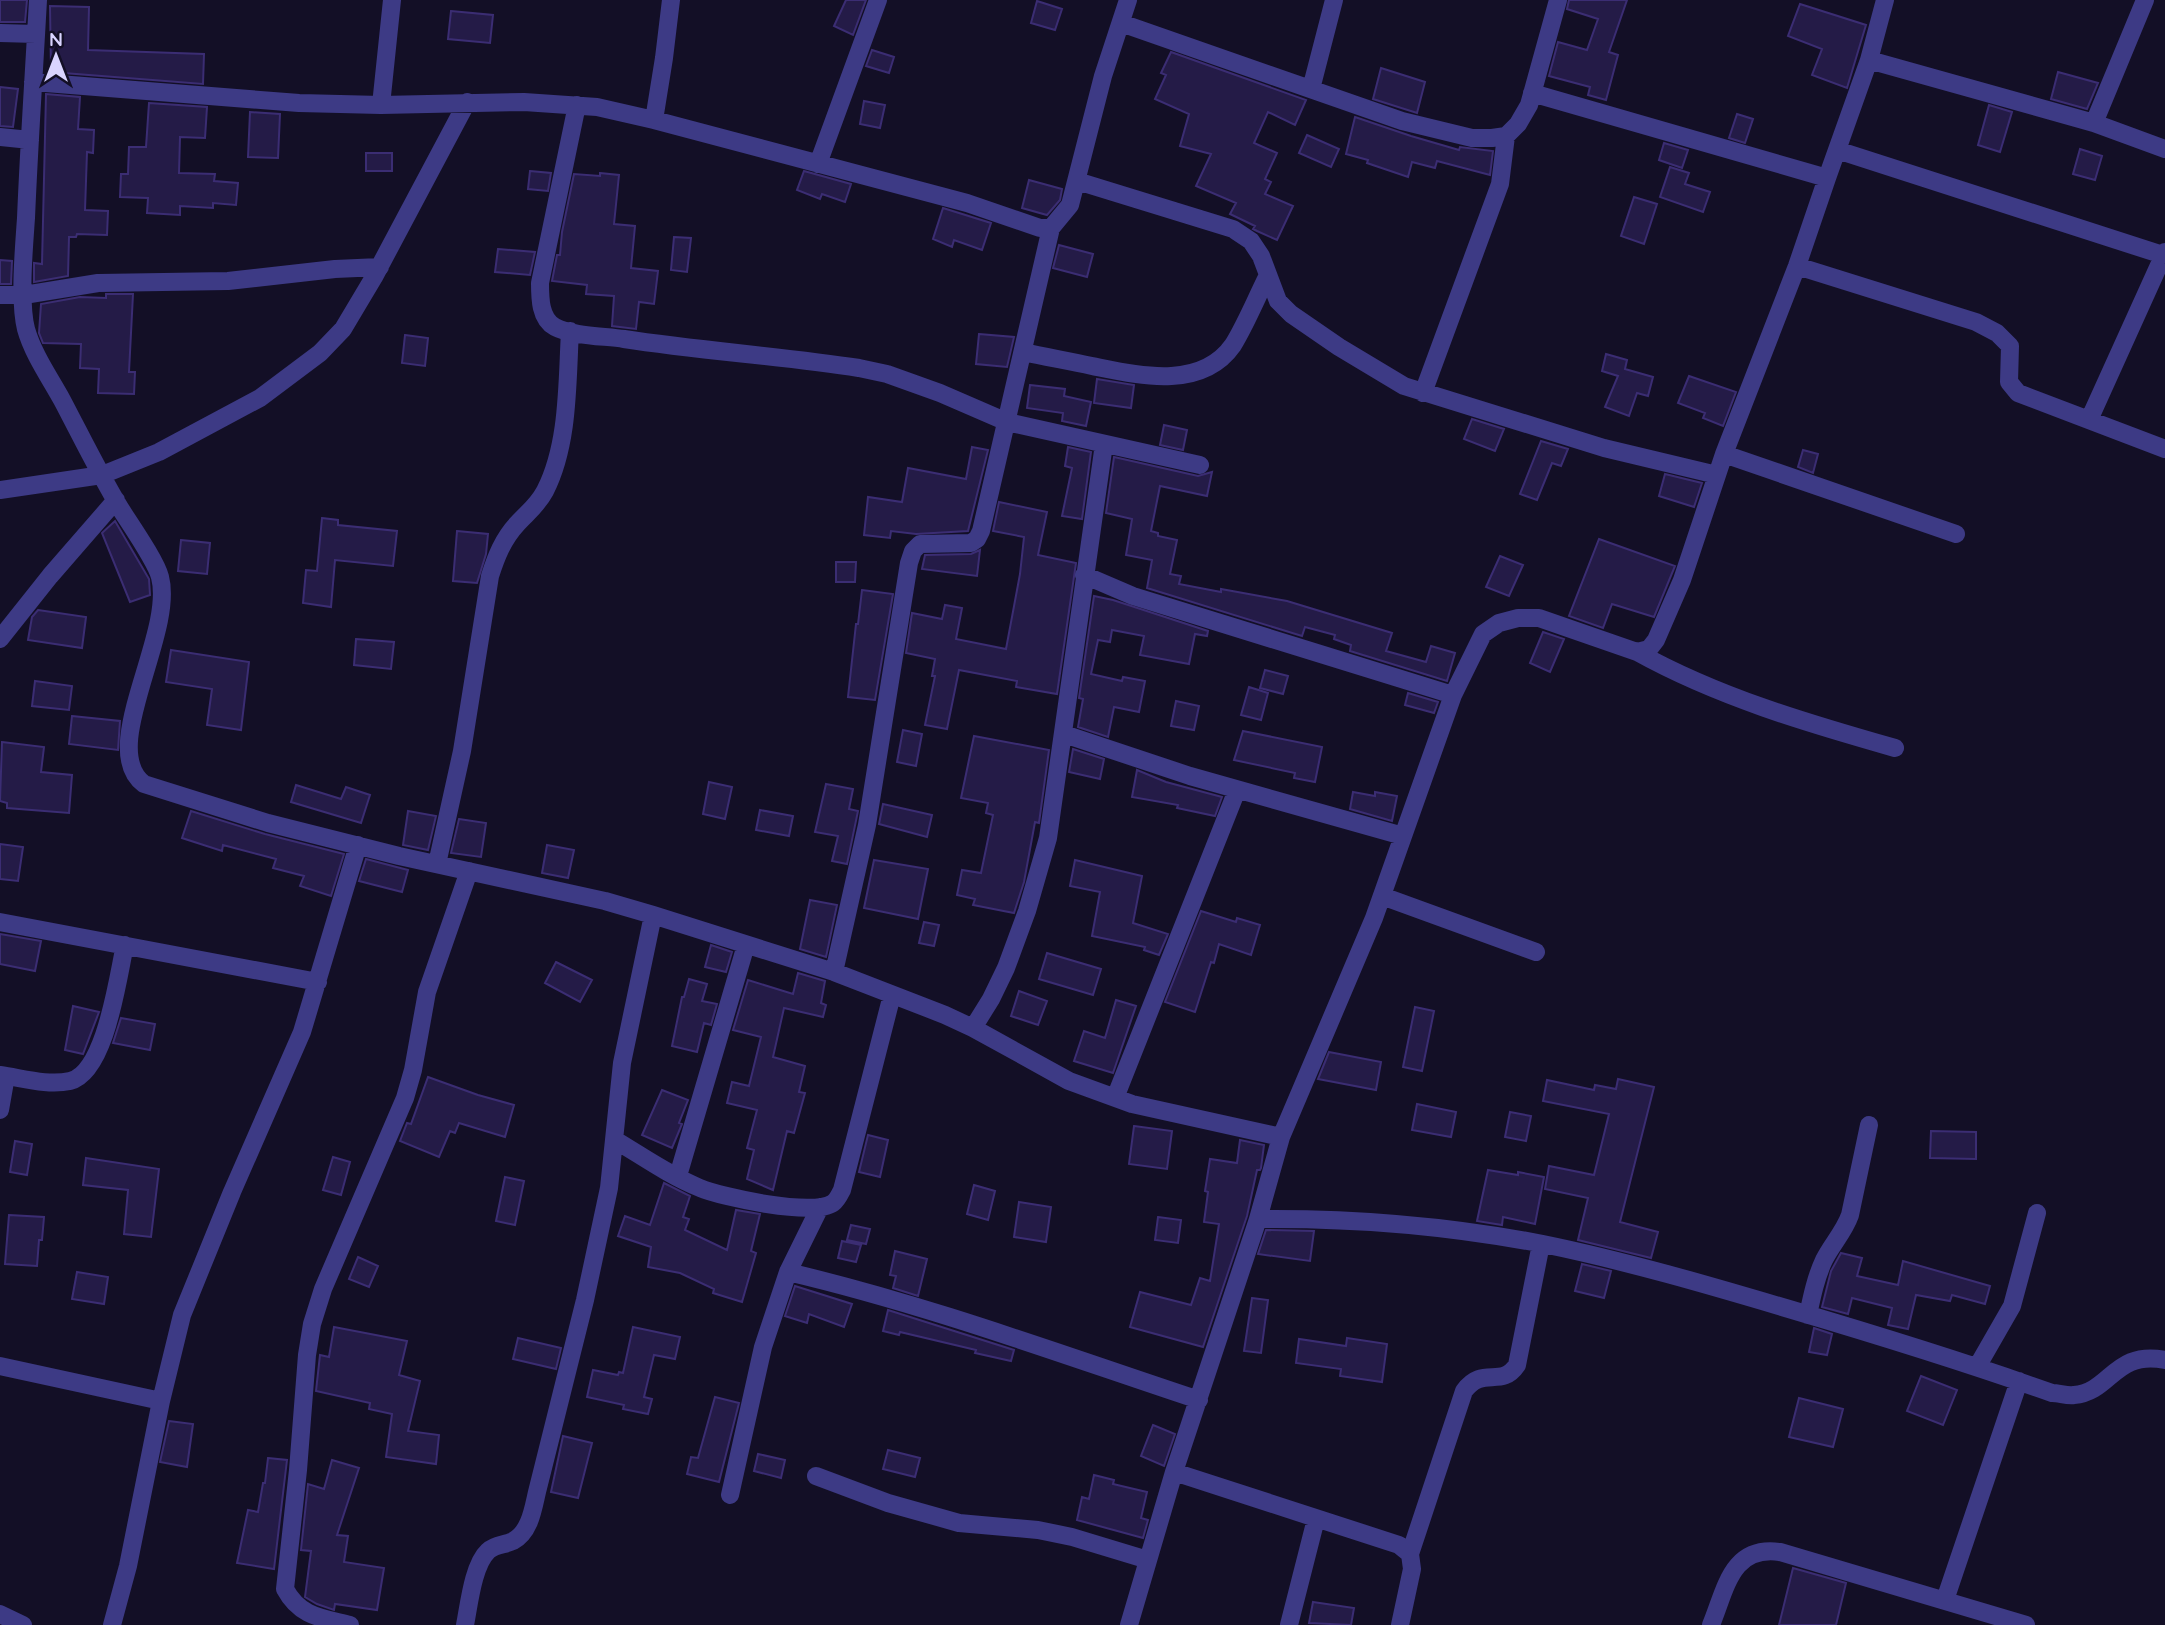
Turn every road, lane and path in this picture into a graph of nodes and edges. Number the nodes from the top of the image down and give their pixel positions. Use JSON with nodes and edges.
{"nodes":[{"id":1,"x":38,"y":0,"type":"edge"},
{"id":2,"x":392,"y":0,"type":"edge"},
{"id":3,"x":671,"y":0,"type":"edge"},
{"id":4,"x":878,"y":0,"type":"edge"},
{"id":5,"x":1128,"y":0,"type":"edge"},
{"id":6,"x":1334,"y":0,"type":"edge"},
{"id":7,"x":1558,"y":0,"type":"edge"},
{"id":8,"x":1885,"y":0,"type":"edge"},
{"id":9,"x":2145,"y":0,"type":"edge"},
{"id":10,"x":1121,"y":23,"type":"junction"},
{"id":11,"x":0,"y":33,"type":"edge"},
{"id":12,"x":36,"y":34,"type":"junction"},
{"id":13,"x":1869,"y":60,"type":"junction"},
{"id":14,"x":33,"y":82,"type":"junction"},
{"id":15,"x":1311,"y":89,"type":"junction"},
{"id":16,"x":1532,"y":93,"type":"junction"},
{"id":17,"x":467,"y":102,"type":"junction"},
{"id":18,"x":381,"y":106,"type":"junction"},
{"id":19,"x":577,"y":106,"type":"junction"},
{"id":20,"x":654,"y":120,"type":"junction"},
{"id":21,"x":2094,"y":123,"type":"junction"},
{"id":22,"x":1506,"y":136,"type":"junction"},
{"id":23,"x":0,"y":137,"type":"edge"},
{"id":24,"x":30,"y":140,"type":"junction"},
{"id":25,"x":2165,"y":149,"type":"edge"},
{"id":26,"x":1837,"y":150,"type":"junction"},
{"id":27,"x":818,"y":163,"type":"junction"},
{"id":28,"x":1828,"y":178,"type":"junction"},
{"id":29,"x":1077,"y":181,"type":"junction"},
{"id":30,"x":1051,"y":228,"type":"junction"},
{"id":31,"x":2164,"y":254,"type":"edge"},
{"id":32,"x":1797,"y":266,"type":"junction"},
{"id":33,"x":380,"y":267,"type":"junction"},
{"id":34,"x":1267,"y":277,"type":"junction"},
{"id":35,"x":0,"y":295,"type":"edge"},
{"id":36,"x":24,"y":295,"type":"junction"},
{"id":37,"x":570,"y":331,"type":"junction"},
{"id":38,"x":1023,"y":352,"type":"junction"},
{"id":39,"x":1423,"y":393,"type":"junction"},
{"id":40,"x":2089,"y":420,"type":"junction"},
{"id":41,"x":1007,"y":422,"type":"junction"},
{"id":42,"x":1104,"y":444,"type":"junction"},
{"id":43,"x":2165,"y":449,"type":"edge"},
{"id":44,"x":1724,"y":454,"type":"junction"},
{"id":45,"x":1200,"y":465,"type":"dead end"},
{"id":46,"x":102,"y":475,"type":"junction"},
{"id":47,"x":1717,"y":475,"type":"junction"},
{"id":48,"x":0,"y":490,"type":"edge"},
{"id":49,"x":116,"y":500,"type":"junction"},
{"id":50,"x":1956,"y":534,"type":"dead end"},
{"id":51,"x":1084,"y":575,"type":"junction"},
{"id":52,"x":1,"y":637,"type":"edge"},
{"id":53,"x":1637,"y":652,"type":"junction"},
{"id":54,"x":1453,"y":695,"type":"junction"},
{"id":55,"x":1064,"y":734,"type":"junction"},
{"id":56,"x":1895,"y":748,"type":"dead end"},
{"id":57,"x":1237,"y":790,"type":"junction"},
{"id":58,"x":1403,"y":836,"type":"junction"},
{"id":59,"x":358,"y":845,"type":"junction"},
{"id":60,"x":437,"y":864,"type":"junction"},
{"id":61,"x":469,"y":871,"type":"junction"},
{"id":62,"x":1382,"y":896,"type":"junction"},
{"id":63,"x":653,"y":915,"type":"junction"},
{"id":64,"x":0,"y":922,"type":"edge"},
{"id":65,"x":746,"y":944,"type":"junction"},
{"id":66,"x":125,"y":945,"type":"junction"},
{"id":67,"x":1536,"y":952,"type":"dead end"},
{"id":68,"x":834,"y":972,"type":"junction"},
{"id":69,"x":318,"y":982,"type":"junction"},
{"id":70,"x":892,"y":995,"type":"junction"},
{"id":71,"x":973,"y":1028,"type":"junction"},
{"id":72,"x":3,"y":1076,"type":"edge"},
{"id":73,"x":1115,"y":1098,"type":"junction"},
{"id":74,"x":0,"y":1110,"type":"edge"},
{"id":75,"x":1869,"y":1125,"type":"dead end"},
{"id":76,"x":1281,"y":1137,"type":"junction"},
{"id":77,"x":615,"y":1140,"type":"junction"},
{"id":78,"x":678,"y":1176,"type":"junction"},
{"id":79,"x":820,"y":1208,"type":"junction"},
{"id":80,"x":2037,"y":1213,"type":"dead end"},
{"id":81,"x":1258,"y":1219,"type":"junction"},
{"id":82,"x":1541,"y":1244,"type":"junction"},
{"id":83,"x":788,"y":1272,"type":"junction"},
{"id":84,"x":1808,"y":1315,"type":"junction"},
{"id":85,"x":2165,"y":1360,"type":"edge"},
{"id":86,"x":0,"y":1366,"type":"edge"},
{"id":87,"x":1977,"y":1367,"type":"junction"},
{"id":88,"x":2019,"y":1381,"type":"junction"},
{"id":89,"x":1199,"y":1400,"type":"junction"},
{"id":90,"x":161,"y":1401,"type":"junction"},
{"id":91,"x":1174,"y":1472,"type":"junction"},
{"id":92,"x":816,"y":1476,"type":"dead end"},
{"id":93,"x":730,"y":1495,"type":"dead end"},
{"id":94,"x":1316,"y":1519,"type":"junction"},
{"id":95,"x":1410,"y":1553,"type":"junction"},
{"id":96,"x":1148,"y":1560,"type":"junction"},
{"id":97,"x":1945,"y":1601,"type":"junction"},
{"id":98,"x":0,"y":1614,"type":"edge"},
{"id":99,"x":23,"y":1625,"type":"edge"},
{"id":100,"x":112,"y":1625,"type":"edge"},
{"id":101,"x":350,"y":1625,"type":"edge"},
{"id":102,"x":465,"y":1625,"type":"edge"},
{"id":103,"x":1129,"y":1625,"type":"edge"},
{"id":104,"x":1289,"y":1625,"type":"edge"},
{"id":105,"x":1400,"y":1625,"type":"edge"},
{"id":106,"x":1711,"y":1625,"type":"edge"},
{"id":107,"x":2026,"y":1625,"type":"edge"}],
"edges":[{"from":1,"to":12,"type":"street"},
{"from":2,"to":18,"type":"street"},
{"from":3,"to":20,"type":"street"},
{"from":4,"to":27,"type":"street"},
{"from":5,"to":10,"type":"street"},
{"from":6,"to":15,"type":"street"},
{"from":7,"to":16,"type":"street"},
{"from":8,"to":13,"type":"street"},
{"from":9,"to":21,"type":"street"},
{"from":10,"to":15,"type":"street"},
{"from":10,"to":29,"type":"street"},
{"from":11,"to":12,"type":"street"},
{"from":12,"to":14,"type":"street"},
{"from":13,"to":21,"type":"street"},
{"from":13,"to":26,"type":"street"},
{"from":14,"to":18,"type":"street"},
{"from":14,"to":24,"type":"street"},
{"from":15,"to":22,"type":"street"},
{"from":16,"to":22,"type":"street"},
{"from":16,"to":28,"type":"street"},
{"from":17,"to":18,"type":"street"},
{"from":17,"to":19,"type":"street"},
{"from":17,"to":33,"type":"street"},
{"from":19,"to":20,"type":"street"},
{"from":19,"to":37,"type":"street"},
{"from":20,"to":27,"type":"street"},
{"from":21,"to":25,"type":"street"},
{"from":22,"to":39,"type":"street"},
{"from":23,"to":24,"type":"street"},
{"from":24,"to":36,"type":"street"},
{"from":26,"to":28,"type":"street"},
{"from":26,"to":31,"type":"street"},
{"from":27,"to":30,"type":"street"},
{"from":28,"to":32,"type":"street"},
{"from":29,"to":30,"type":"street"},
{"from":29,"to":34,"type":"street"},
{"from":30,"to":38,"type":"street"},
{"from":31,"to":40,"type":"street"},
{"from":32,"to":40,"type":"street"},
{"from":32,"to":44,"type":"street"},
{"from":33,"to":36,"type":"street"},
{"from":33,"to":46,"type":"street"},
{"from":34,"to":38,"type":"street"},
{"from":34,"to":39,"type":"street"},
{"from":35,"to":36,"type":"street"},
{"from":36,"to":46,"type":"street"},
{"from":37,"to":41,"type":"street"},
{"from":37,"to":60,"type":"street"},
{"from":38,"to":41,"type":"street"},
{"from":39,"to":47,"type":"street"},
{"from":40,"to":43,"type":"street"},
{"from":41,"to":42,"type":"street"},
{"from":41,"to":68,"type":"street"},
{"from":42,"to":45,"type":"street"},
{"from":42,"to":51,"type":"street"},
{"from":44,"to":47,"type":"street"},
{"from":44,"to":50,"type":"street"},
{"from":46,"to":48,"type":"street"},
{"from":46,"to":49,"type":"street"},
{"from":47,"to":53,"type":"street"},
{"from":49,"to":52,"type":"street"},
{"from":49,"to":59,"type":"street"},
{"from":51,"to":54,"type":"street"},
{"from":51,"to":55,"type":"street"},
{"from":53,"to":54,"type":"street"},
{"from":53,"to":56,"type":"street"},
{"from":54,"to":58,"type":"street"},
{"from":55,"to":57,"type":"street"},
{"from":55,"to":71,"type":"street"},
{"from":57,"to":58,"type":"street"},
{"from":57,"to":73,"type":"street"},
{"from":58,"to":62,"type":"street"},
{"from":59,"to":60,"type":"street"},
{"from":59,"to":69,"type":"street"},
{"from":60,"to":61,"type":"street"},
{"from":61,"to":63,"type":"street"},
{"from":61,"to":101,"type":"street"},
{"from":62,"to":67,"type":"street"},
{"from":62,"to":76,"type":"street"},
{"from":63,"to":65,"type":"street"},
{"from":63,"to":77,"type":"street"},
{"from":64,"to":66,"type":"street"},
{"from":65,"to":68,"type":"street"},
{"from":65,"to":78,"type":"street"},
{"from":66,"to":69,"type":"street"},
{"from":66,"to":72,"type":"street"},
{"from":68,"to":70,"type":"street"},
{"from":69,"to":90,"type":"street"},
{"from":70,"to":71,"type":"street"},
{"from":70,"to":79,"type":"street"},
{"from":71,"to":73,"type":"street"},
{"from":72,"to":74,"type":"street"},
{"from":73,"to":76,"type":"street"},
{"from":75,"to":84,"type":"street"},
{"from":76,"to":81,"type":"street"},
{"from":77,"to":78,"type":"street"},
{"from":77,"to":102,"type":"street"},
{"from":78,"to":79,"type":"street"},
{"from":79,"to":83,"type":"street"},
{"from":80,"to":87,"type":"street"},
{"from":81,"to":82,"type":"street"},
{"from":81,"to":89,"type":"street"},
{"from":82,"to":84,"type":"street"},
{"from":82,"to":95,"type":"street"},
{"from":83,"to":89,"type":"street"},
{"from":83,"to":93,"type":"street"},
{"from":84,"to":87,"type":"street"},
{"from":85,"to":88,"type":"street"},
{"from":86,"to":90,"type":"street"},
{"from":87,"to":88,"type":"street"},
{"from":88,"to":97,"type":"street"},
{"from":89,"to":91,"type":"street"},
{"from":90,"to":100,"type":"street"},
{"from":91,"to":94,"type":"street"},
{"from":91,"to":96,"type":"street"},
{"from":92,"to":96,"type":"street"},
{"from":94,"to":95,"type":"street"},
{"from":94,"to":104,"type":"street"},
{"from":95,"to":105,"type":"street"},
{"from":96,"to":103,"type":"street"},
{"from":97,"to":106,"type":"street"},
{"from":97,"to":107,"type":"street"},
{"from":98,"to":99,"type":"street"}]}
